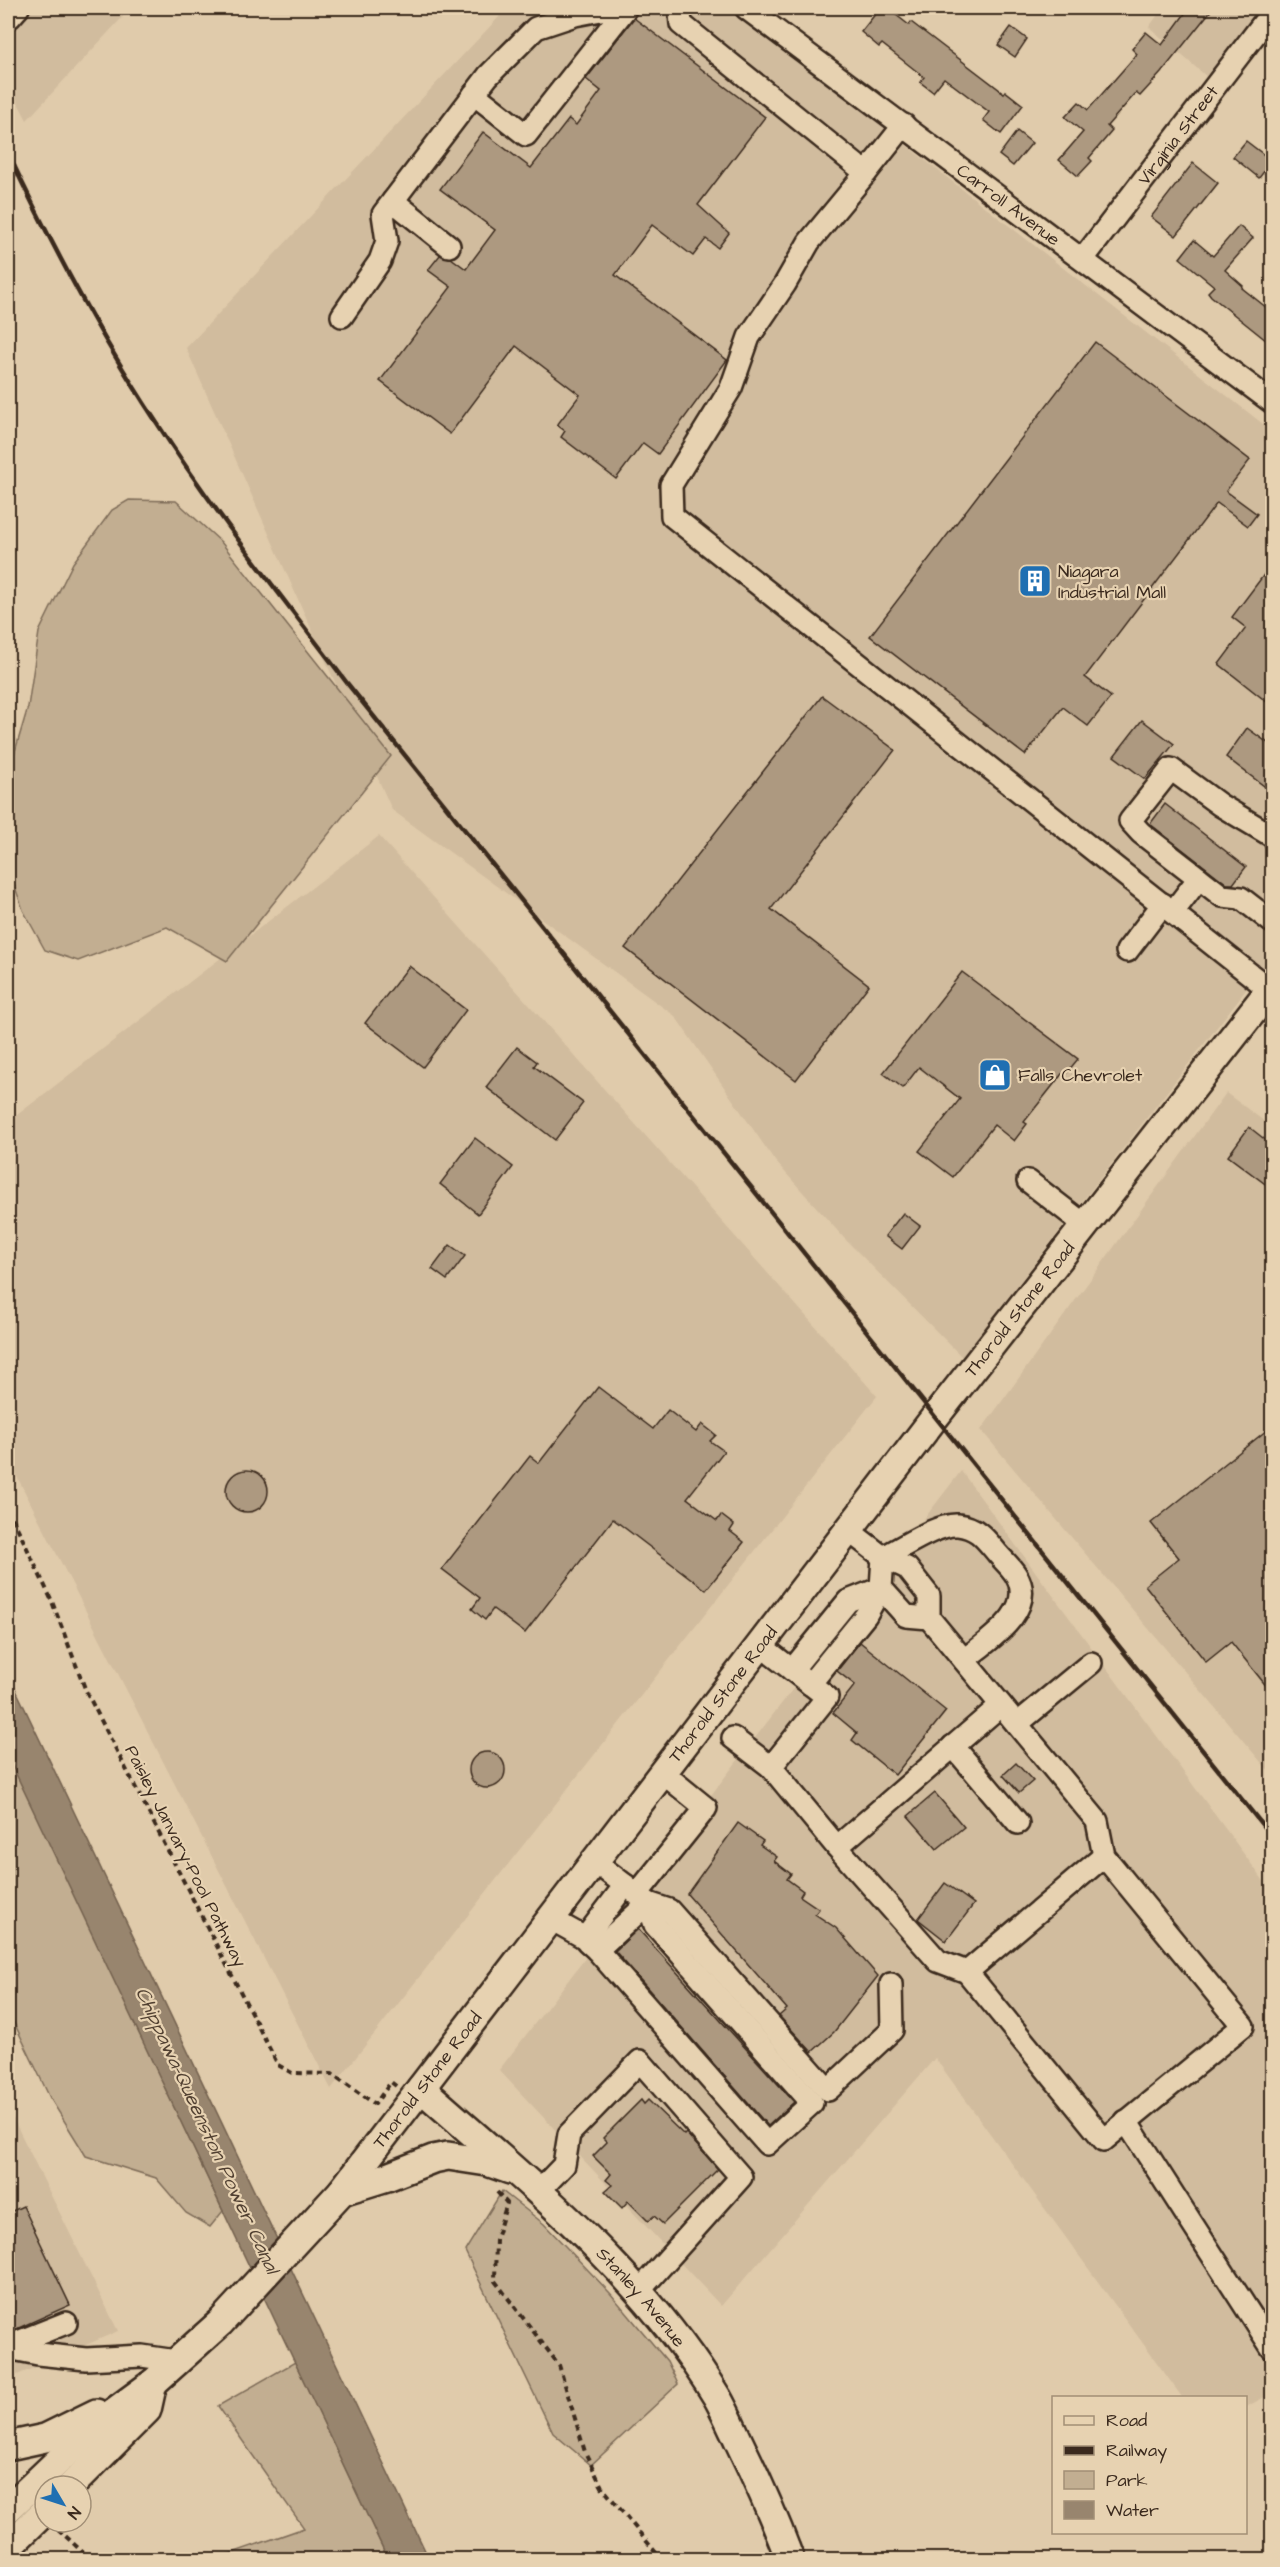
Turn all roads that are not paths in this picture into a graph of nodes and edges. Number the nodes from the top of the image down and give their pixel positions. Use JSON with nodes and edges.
{"nodes":[{"id":1,"x":611,"y":8,"type":"edge"},
{"id":2,"x":626,"y":8,"type":"edge"},
{"id":3,"x":682,"y":8,"type":"edge"},
{"id":4,"x":746,"y":8,"type":"edge"},
{"id":5,"x":1272,"y":12,"type":"edge"},
{"id":6,"x":474,"y":94,"type":"junction"},
{"id":7,"x":904,"y":125,"type":"junction"},
{"id":8,"x":866,"y":173,"type":"junction"},
{"id":9,"x":393,"y":201,"type":"junction"},
{"id":10,"x":449,"y":246,"type":"dead end"},
{"id":11,"x":1083,"y":260,"type":"junction"},
{"id":12,"x":342,"y":316,"type":"dead end"},
{"id":13,"x":1272,"y":402,"type":"edge"},
{"id":14,"x":1272,"y":836,"type":"edge"},
{"id":15,"x":1199,"y":878,"type":"junction"},
{"id":16,"x":1168,"y":908,"type":"junction"},
{"id":17,"x":1272,"y":922,"type":"edge"},
{"id":18,"x":1127,"y":951,"type":"dead end"},
{"id":19,"x":1271,"y":988,"type":"edge"},
{"id":20,"x":1028,"y":1181,"type":"dead end"},
{"id":21,"x":1085,"y":1225,"type":"junction"},
{"id":22,"x":848,"y":1530,"type":"junction"},
{"id":23,"x":883,"y":1557,"type":"junction"},
{"id":24,"x":881,"y":1588,"type":"junction"},
{"id":25,"x":929,"y":1618,"type":"junction"},
{"id":26,"x":760,"y":1646,"type":"junction"},
{"id":27,"x":964,"y":1660,"type":"junction"},
{"id":28,"x":1092,"y":1663,"type":"dead end"},
{"id":29,"x":792,"y":1670,"type":"junction"},
{"id":30,"x":810,"y":1684,"type":"junction"},
{"id":31,"x":1001,"y":1705,"type":"junction"},
{"id":32,"x":1017,"y":1724,"type":"junction"},
{"id":33,"x":733,"y":1738,"type":"dead end"},
{"id":34,"x":953,"y":1746,"type":"junction"},
{"id":35,"x":771,"y":1767,"type":"junction"},
{"id":36,"x":663,"y":1773,"type":"junction"},
{"id":37,"x":1018,"y":1823,"type":"dead end"},
{"id":38,"x":837,"y":1847,"type":"junction"},
{"id":39,"x":1104,"y":1856,"type":"junction"},
{"id":40,"x":595,"y":1862,"type":"junction"},
{"id":41,"x":637,"y":1894,"type":"junction"},
{"id":42,"x":551,"y":1918,"type":"junction"},
{"id":43,"x":591,"y":1944,"type":"junction"},
{"id":44,"x":967,"y":1972,"type":"junction"},
{"id":45,"x":891,"y":1984,"type":"dead end"},
{"id":46,"x":417,"y":2094,"type":"junction"},
{"id":47,"x":1126,"y":2121,"type":"junction"},
{"id":48,"x":518,"y":2173,"type":"junction"},
{"id":49,"x":342,"y":2191,"type":"junction"},
{"id":50,"x":538,"y":2192,"type":"junction"},
{"id":51,"x":639,"y":2291,"type":"junction"},
{"id":52,"x":66,"y":2324,"type":"dead end"},
{"id":53,"x":8,"y":2347,"type":"edge"},
{"id":54,"x":1272,"y":2348,"type":"edge"},
{"id":55,"x":176,"y":2361,"type":"junction"},
{"id":56,"x":153,"y":2383,"type":"junction"},
{"id":57,"x":8,"y":2446,"type":"edge"},
{"id":58,"x":82,"y":2474,"type":"edge"},
{"id":59,"x":8,"y":2509,"type":"edge"},
{"id":60,"x":33,"y":2523,"type":"edge"},
{"id":61,"x":8,"y":2547,"type":"edge"},
{"id":62,"x":790,"y":2559,"type":"edge"}],
"edges":[{"from":1,"to":6,"type":"street"},
{"from":2,"to":6,"type":"street"},
{"from":3,"to":8,"type":"street"},
{"from":4,"to":7,"type":"street","name":"Carroll Avenue"},
{"from":5,"to":11,"type":"street","name":"Virginia Street"},
{"from":6,"to":9,"type":"street"},
{"from":7,"to":8,"type":"street"},
{"from":7,"to":11,"type":"street","name":"Carroll Avenue"},
{"from":8,"to":16,"type":"street"},
{"from":9,"to":10,"type":"street"},
{"from":9,"to":12,"type":"street"},
{"from":11,"to":13,"type":"street","name":"Carroll Avenue"},
{"from":14,"to":15,"type":"street"},
{"from":15,"to":16,"type":"street"},
{"from":15,"to":17,"type":"street"},
{"from":16,"to":18,"type":"street"},
{"from":16,"to":19,"type":"street"},
{"from":19,"to":21,"type":"main road","name":"Thorold Stone Road"},
{"from":20,"to":21,"type":"street"},
{"from":21,"to":22,"type":"main road","name":"Thorold Stone Road"},
{"from":22,"to":23,"type":"street"},
{"from":22,"to":26,"type":"main road","name":"Thorold Stone Road"},
{"from":23,"to":24,"type":"street"},
{"from":23,"to":25,"type":"street"},
{"from":23,"to":27,"type":"street"},
{"from":24,"to":25,"type":"street"},
{"from":24,"to":29,"type":"street"},
{"from":24,"to":30,"type":"street"},
{"from":25,"to":27,"type":"street"},
{"from":26,"to":29,"type":"street"},
{"from":26,"to":36,"type":"main road","name":"Thorold Stone Road"},
{"from":27,"to":31,"type":"street"},
{"from":28,"to":32,"type":"street"},
{"from":29,"to":30,"type":"street"},
{"from":30,"to":35,"type":"street"},
{"from":31,"to":32,"type":"street"},
{"from":31,"to":34,"type":"street"},
{"from":32,"to":39,"type":"street"},
{"from":33,"to":35,"type":"street"},
{"from":34,"to":37,"type":"street"},
{"from":34,"to":38,"type":"street"},
{"from":35,"to":38,"type":"street"},
{"from":36,"to":40,"type":"main road","name":"Thorold Stone Road"},
{"from":36,"to":41,"type":"street"},
{"from":38,"to":44,"type":"street"},
{"from":39,"to":44,"type":"street"},
{"from":39,"to":47,"type":"street"},
{"from":40,"to":41,"type":"street"},
{"from":40,"to":42,"type":"main road","name":"Thorold Stone Road"},
{"from":41,"to":43,"type":"street"},
{"from":41,"to":43,"type":"street"},
{"from":41,"to":43,"type":"street"},
{"from":41,"to":45,"type":"street"},
{"from":42,"to":43,"type":"street"},
{"from":42,"to":46,"type":"main road","name":"Thorold Stone Road"},
{"from":44,"to":47,"type":"street"},
{"from":46,"to":48,"type":"main road","name":"Stanley Avenue"},
{"from":46,"to":49,"type":"main road","name":"Thorold Stone Road"},
{"from":47,"to":54,"type":"street"},
{"from":48,"to":49,"type":"main road"},
{"from":48,"to":50,"type":"main road","name":"Stanley Avenue"},
{"from":49,"to":55,"type":"main road","name":"Thorold Stone Road"},
{"from":50,"to":51,"type":"main road","name":"Stanley Avenue"},
{"from":50,"to":51,"type":"street"},
{"from":51,"to":62,"type":"main road","name":"Stanley Avenue"},
{"from":52,"to":53,"type":"street"},
{"from":53,"to":55,"type":"street"},
{"from":55,"to":56,"type":"main road","name":"Thorold Stone Road"},
{"from":56,"to":57,"type":"main road"},
{"from":56,"to":58,"type":"main road"},
{"from":56,"to":59,"type":"main road","name":"Thorold Stone Road"},
{"from":60,"to":61,"type":"main road"}]}
